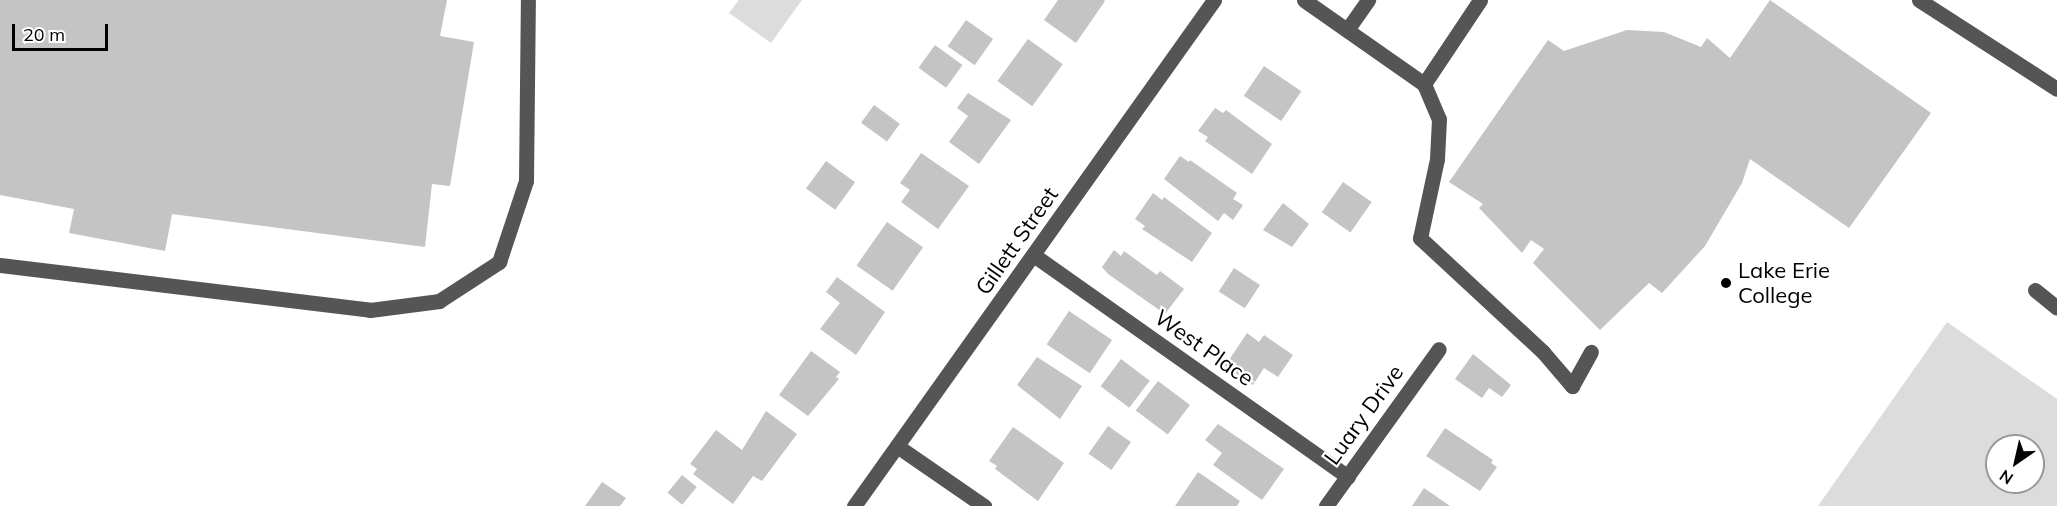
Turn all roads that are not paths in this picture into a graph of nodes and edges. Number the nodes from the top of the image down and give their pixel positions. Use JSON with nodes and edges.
{"nodes":[{"id":1,"x":528,"y":0,"type":"edge"},
{"id":2,"x":1214,"y":0,"type":"edge"},
{"id":3,"x":1304,"y":0,"type":"edge"},
{"id":4,"x":1368,"y":0,"type":"edge"},
{"id":5,"x":1480,"y":0,"type":"edge"},
{"id":6,"x":1919,"y":0,"type":"edge"},
{"id":7,"x":1347,"y":30,"type":"junction"},
{"id":8,"x":1424,"y":84,"type":"junction"},
{"id":9,"x":2057,"y":89,"type":"edge"},
{"id":10,"x":1035,"y":256,"type":"junction"},
{"id":11,"x":0,"y":265,"type":"edge"},
{"id":12,"x":2035,"y":290,"type":"dead end"},
{"id":13,"x":2057,"y":308,"type":"edge"},
{"id":14,"x":1439,"y":349,"type":"dead end"},
{"id":15,"x":1591,"y":352,"type":"dead end"},
{"id":16,"x":897,"y":446,"type":"junction"},
{"id":17,"x":1348,"y":477,"type":"junction"},
{"id":18,"x":854,"y":506,"type":"edge"},
{"id":19,"x":984,"y":506,"type":"edge"},
{"id":20,"x":1326,"y":506,"type":"edge"}],
"edges":[{"from":1,"to":11,"type":"street"},
{"from":2,"to":10,"type":"street","name":"Gillett Street"},
{"from":3,"to":7,"type":"street"},
{"from":4,"to":7,"type":"street"},
{"from":5,"to":8,"type":"street"},
{"from":6,"to":9,"type":"street"},
{"from":7,"to":8,"type":"street"},
{"from":8,"to":15,"type":"street"},
{"from":10,"to":16,"type":"street","name":"Gillett Street"},
{"from":10,"to":17,"type":"street","name":"West Place"},
{"from":12,"to":13,"type":"street"},
{"from":14,"to":17,"type":"street","name":"Luary Drive"},
{"from":16,"to":18,"type":"street","name":"Gillett Street"},
{"from":16,"to":19,"type":"street"},
{"from":17,"to":20,"type":"street","name":"Luary Drive"}]}
